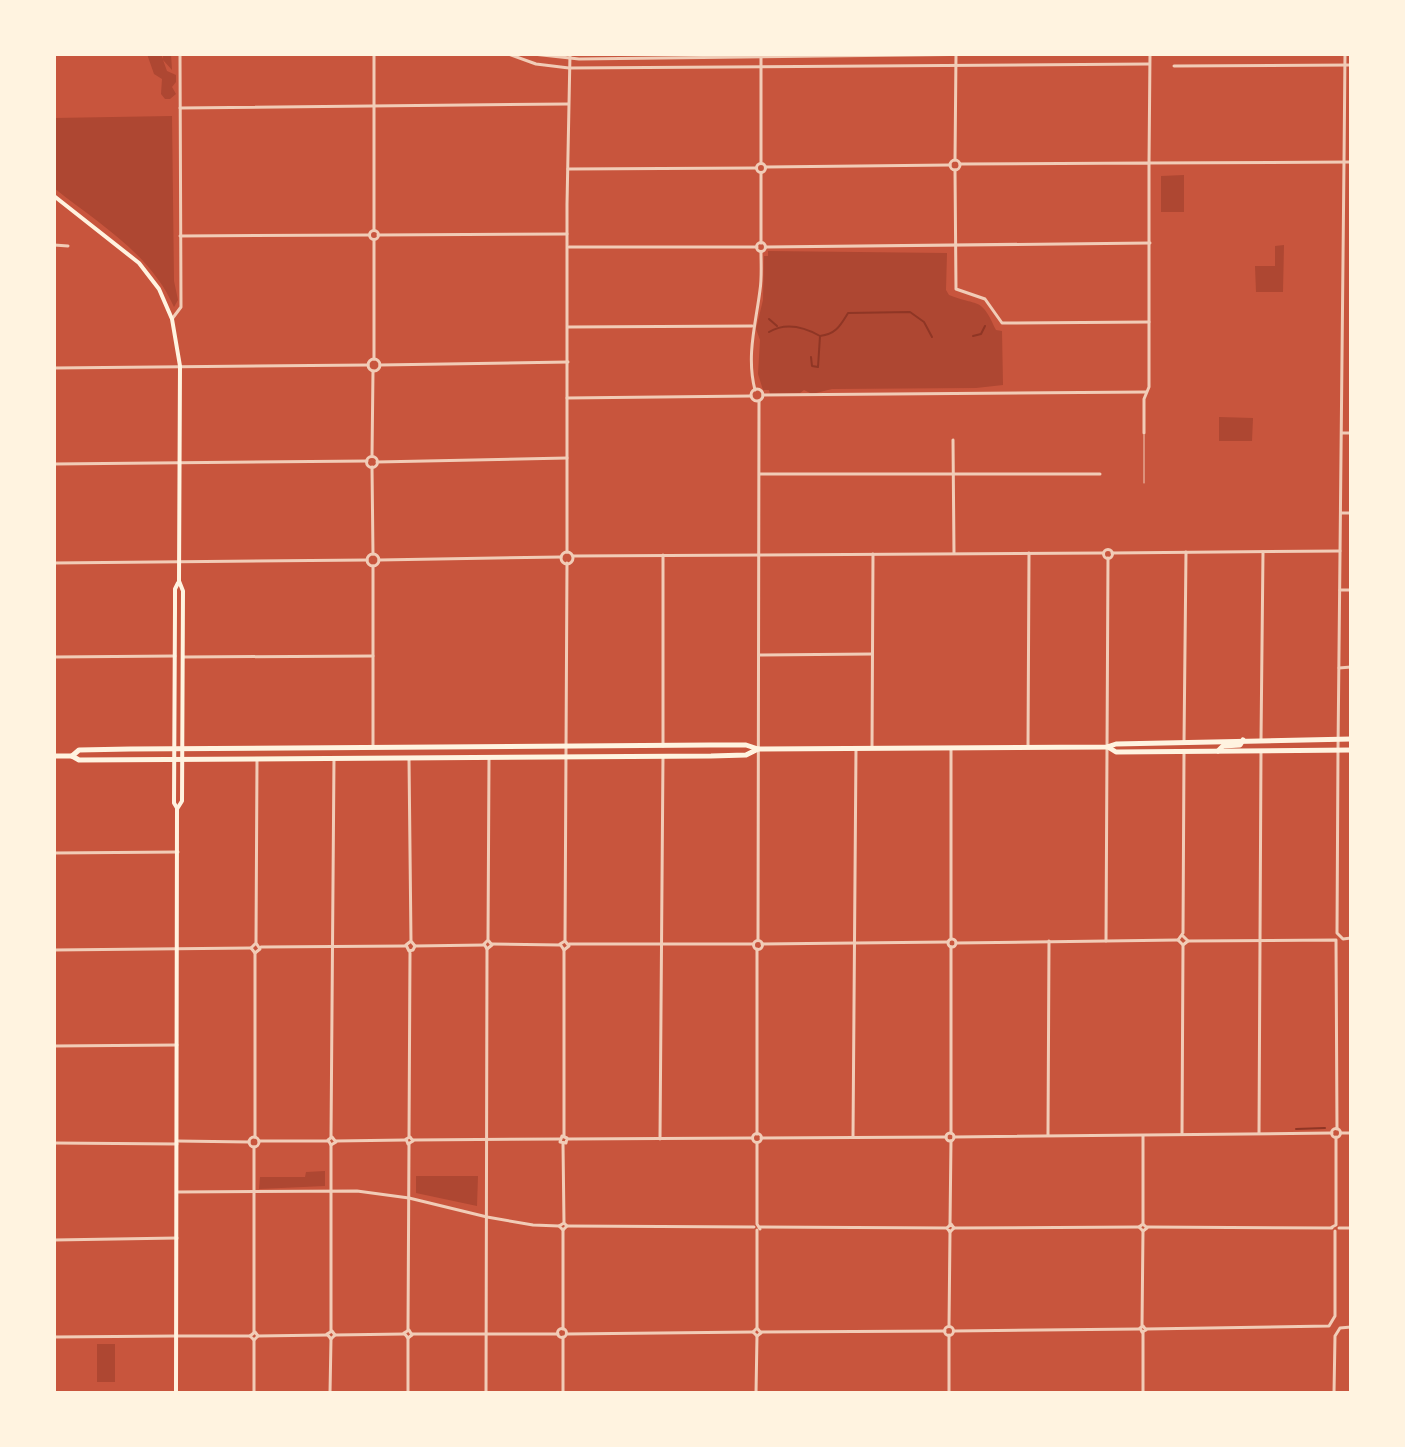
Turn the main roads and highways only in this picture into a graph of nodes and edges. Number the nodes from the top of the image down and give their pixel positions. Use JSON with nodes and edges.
{"nodes":[{"id":1,"x":54,"y":196,"type":"edge"},
{"id":2,"x":179,"y":581,"type":"junction"},
{"id":3,"x":1351,"y":739,"type":"edge"},
{"id":4,"x":1243,"y":740,"type":"junction"},
{"id":5,"x":1107,"y":747,"type":"junction"},
{"id":6,"x":174,"y":749,"type":"junction"},
{"id":7,"x":182,"y":749,"type":"junction"},
{"id":8,"x":758,"y":749,"type":"junction"},
{"id":9,"x":1351,"y":750,"type":"edge"},
{"id":10,"x":1217,"y":751,"type":"junction"},
{"id":11,"x":54,"y":756,"type":"edge"},
{"id":12,"x":72,"y":756,"type":"junction"},
{"id":13,"x":174,"y":759,"type":"junction"},
{"id":14,"x":182,"y":759,"type":"junction"},
{"id":15,"x":177,"y":809,"type":"junction"},
{"id":16,"x":176,"y":1393,"type":"edge"}],
"edges":[{"from":1,"to":2,"type":"main road"},
{"from":2,"to":6,"type":"main road"},
{"from":2,"to":7,"type":"main road"},
{"from":3,"to":4,"type":"highway"},
{"from":4,"to":5,"type":"highway"},
{"from":4,"to":10,"type":"highway"},
{"from":5,"to":8,"type":"highway"},
{"from":5,"to":10,"type":"highway"},
{"from":6,"to":7,"type":"highway"},
{"from":6,"to":12,"type":"highway"},
{"from":6,"to":13,"type":"main road"},
{"from":7,"to":8,"type":"highway"},
{"from":7,"to":14,"type":"main road"},
{"from":8,"to":14,"type":"highway"},
{"from":9,"to":10,"type":"highway"},
{"from":11,"to":12,"type":"highway"},
{"from":12,"to":13,"type":"highway"},
{"from":13,"to":14,"type":"highway"},
{"from":13,"to":15,"type":"main road"},
{"from":14,"to":15,"type":"main road"},
{"from":15,"to":16,"type":"main road"}]}
